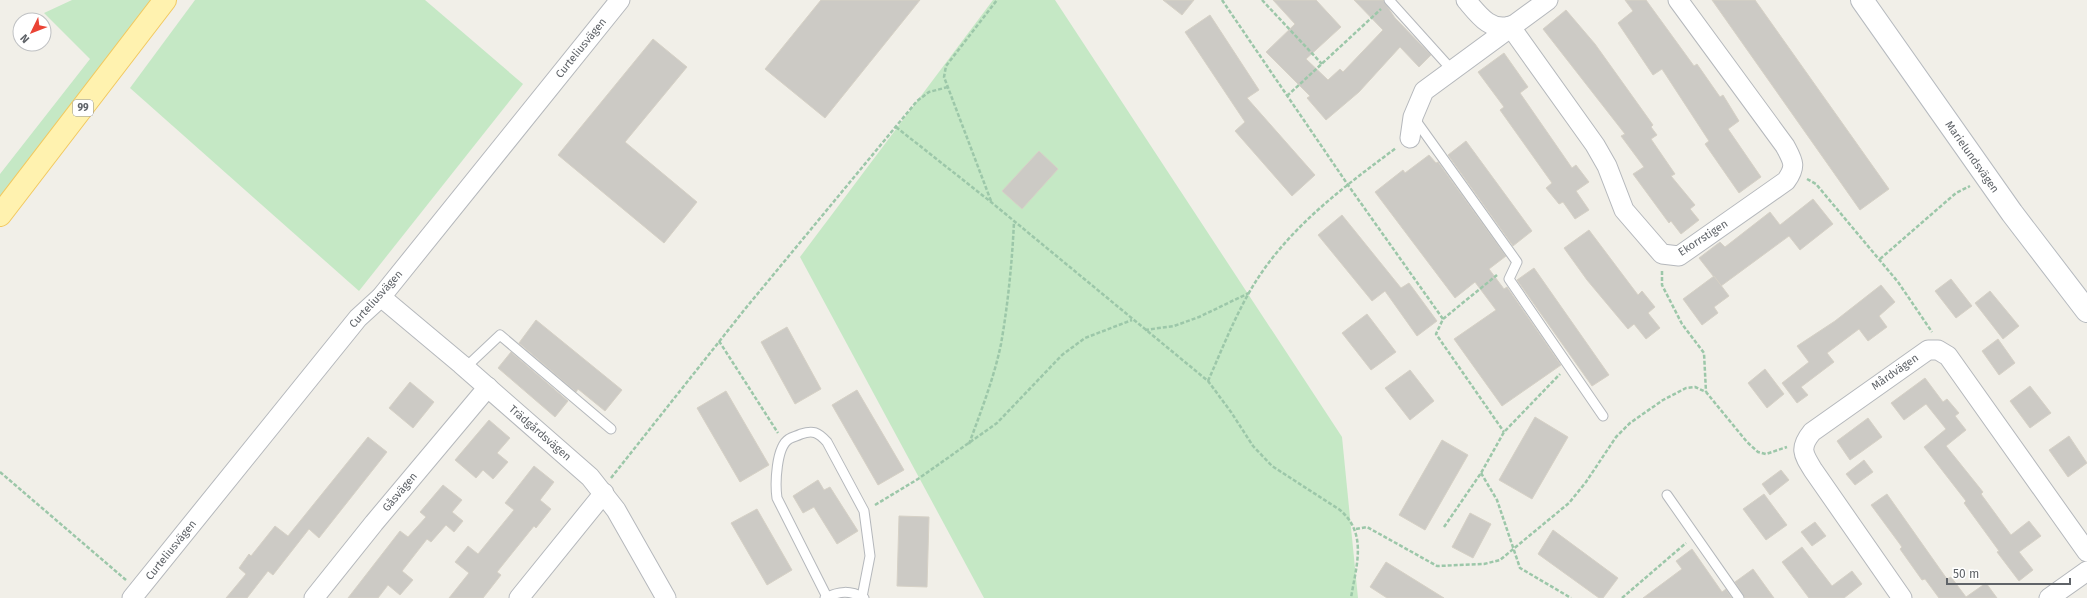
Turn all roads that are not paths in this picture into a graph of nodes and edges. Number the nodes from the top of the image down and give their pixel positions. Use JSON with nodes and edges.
{"nodes":[{"id":1,"x":165,"y":0,"type":"edge"},
{"id":2,"x":620,"y":0,"type":"edge"},
{"id":3,"x":1390,"y":0,"type":"edge"},
{"id":4,"x":1466,"y":0,"type":"edge"},
{"id":5,"x":1548,"y":0,"type":"edge"},
{"id":6,"x":1678,"y":0,"type":"edge"},
{"id":7,"x":1862,"y":0,"type":"edge"},
{"id":8,"x":1510,"y":26,"type":"junction"},
{"id":9,"x":1452,"y":70,"type":"junction"},
{"id":10,"x":1413,"y":117,"type":"junction"},
{"id":11,"x":1410,"y":138,"type":"road end"},
{"id":12,"x":0,"y":215,"type":"edge"},
{"id":13,"x":381,"y":297,"type":"junction"},
{"id":14,"x":2087,"y":311,"type":"edge"},
{"id":15,"x":465,"y":368,"type":"junction"},
{"id":16,"x":488,"y":387,"type":"junction"},
{"id":17,"x":1603,"y":416,"type":"dead end"},
{"id":18,"x":611,"y":429,"type":"dead end"},
{"id":19,"x":604,"y":493,"type":"junction"},
{"id":20,"x":1667,"y":495,"type":"dead end"},
{"id":21,"x":2087,"y":552,"type":"edge"},
{"id":22,"x":2087,"y":571,"type":"edge"},
{"id":23,"x":135,"y":594,"type":"edge"},
{"id":24,"x":826,"y":597,"type":"edge"},
{"id":25,"x":863,"y":597,"type":"edge"},
{"id":26,"x":314,"y":598,"type":"edge"},
{"id":27,"x":519,"y":598,"type":"edge"},
{"id":28,"x":666,"y":598,"type":"edge"},
{"id":29,"x":1739,"y":598,"type":"edge"},
{"id":30,"x":1902,"y":598,"type":"edge"},
{"id":31,"x":2049,"y":598,"type":"edge"}],
"edges":[{"from":1,"to":12,"type":"main road","number":"99"},
{"from":2,"to":13,"type":"street","name":"Curteliusvägen"},
{"from":3,"to":9,"type":"lane"},
{"from":4,"to":8,"type":"street"},
{"from":5,"to":8,"type":"street"},
{"from":6,"to":8,"type":"street","name":"Ekorrstigen"},
{"from":7,"to":14,"type":"street","name":"Marielundsvägen"},
{"from":8,"to":9,"type":"street"},
{"from":9,"to":10,"type":"street"},
{"from":10,"to":11,"type":"street"},
{"from":10,"to":17,"type":"lane"},
{"from":13,"to":15,"type":"street","name":"Trädgårdsvägen"},
{"from":13,"to":23,"type":"street","name":"Curteliusvägen"},
{"from":15,"to":16,"type":"street","name":"Trädgårdsvägen"},
{"from":15,"to":18,"type":"lane"},
{"from":16,"to":19,"type":"street","name":"Trädgårdsvägen"},
{"from":16,"to":26,"type":"street","name":"Gåsvägen"},
{"from":19,"to":27,"type":"street"},
{"from":19,"to":28,"type":"street","name":"Trädgårdsvägen"},
{"from":20,"to":29,"type":"lane"},
{"from":21,"to":30,"type":"street","name":"Mårdvägen"},
{"from":22,"to":31,"type":"street"},
{"from":24,"to":25,"type":"lane"},
{"from":24,"to":25,"type":"lane"}]}
